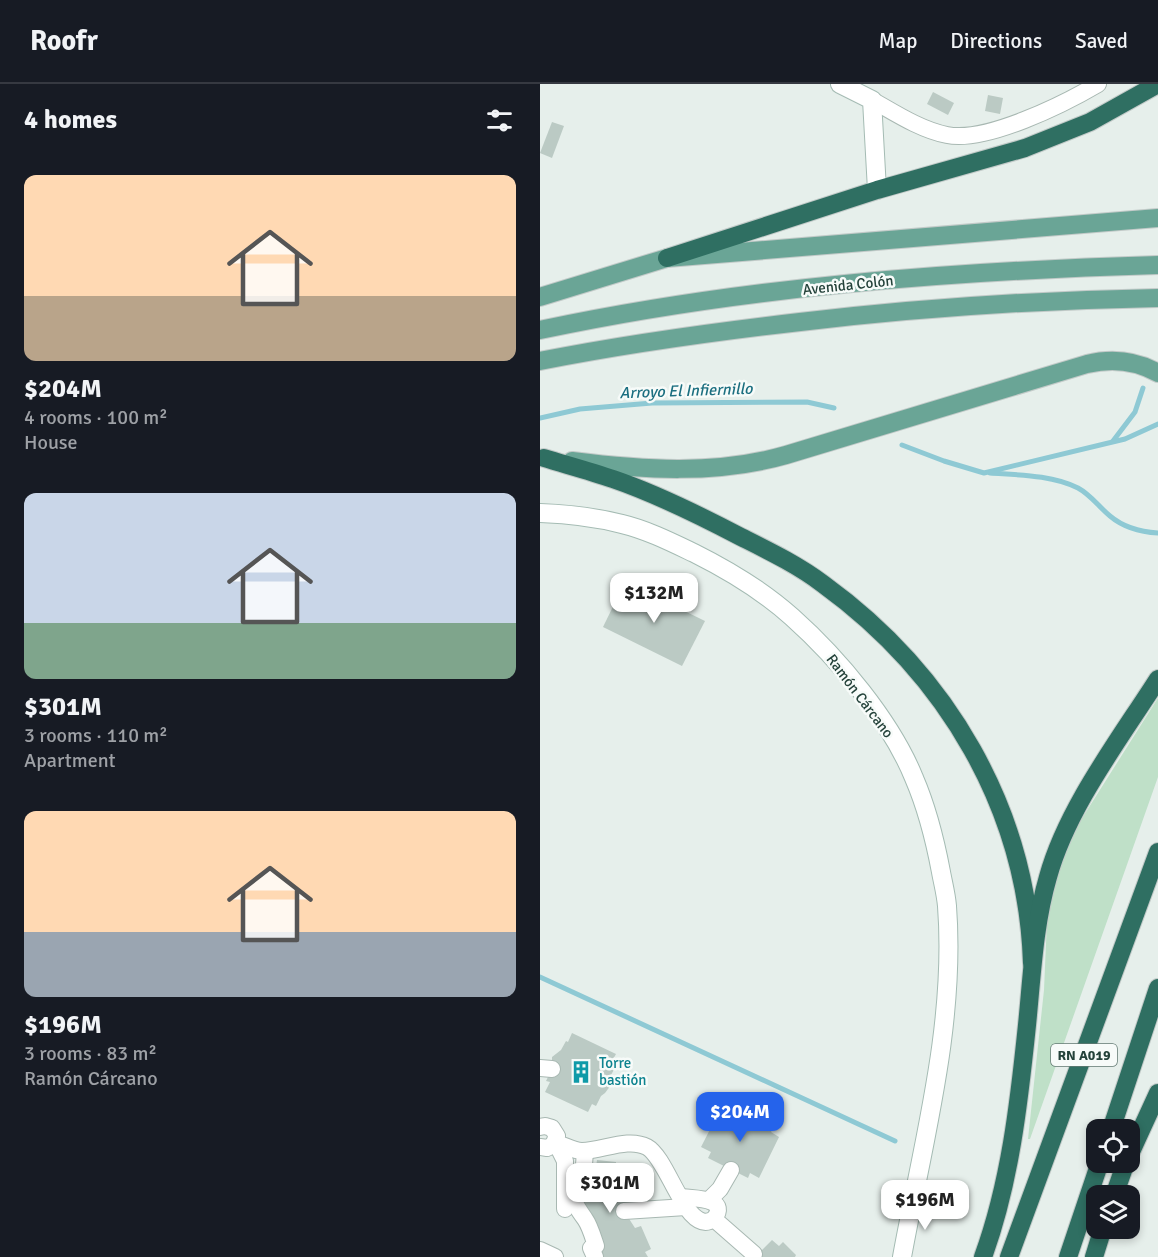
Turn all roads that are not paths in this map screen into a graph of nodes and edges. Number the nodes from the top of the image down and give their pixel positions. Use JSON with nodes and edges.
{"nodes":[{"id":1,"x":840,"y":84,"type":"edge"},
{"id":2,"x":1098,"y":84,"type":"edge"},
{"id":3,"x":1158,"y":84,"type":"edge"},
{"id":4,"x":872,"y":100,"type":"junction"},
{"id":5,"x":877,"y":190,"type":"junction"},
{"id":6,"x":1158,"y":218,"type":"edge"},
{"id":7,"x":667,"y":258,"type":"junction"},
{"id":8,"x":1158,"y":265,"type":"edge"},
{"id":9,"x":540,"y":297,"type":"edge"},
{"id":10,"x":1156,"y":298,"type":"edge"},
{"id":11,"x":540,"y":330,"type":"edge"},
{"id":12,"x":540,"y":362,"type":"edge"},
{"id":13,"x":1158,"y":373,"type":"edge"},
{"id":14,"x":542,"y":457,"type":"edge"},
{"id":15,"x":540,"y":513,"type":"edge"},
{"id":16,"x":1158,"y":679,"type":"edge"},
{"id":17,"x":1158,"y":852,"type":"edge"},
{"id":18,"x":1032,"y":963,"type":"junction"},
{"id":19,"x":1158,"y":987,"type":"edge"},
{"id":20,"x":1158,"y":1093,"type":"edge"},
{"id":21,"x":1115,"y":1119,"type":"edge"},
{"id":22,"x":540,"y":1127,"type":"edge"},
{"id":23,"x":1140,"y":1132,"type":"edge"},
{"id":24,"x":548,"y":1145,"type":"edge"},
{"id":25,"x":585,"y":1151,"type":"junction"},
{"id":26,"x":731,"y":1170,"type":"dead end"},
{"id":27,"x":1096,"y":1173,"type":"edge"},
{"id":28,"x":912,"y":1198,"type":"junction"},
{"id":29,"x":709,"y":1200,"type":"junction"},
{"id":30,"x":684,"y":1202,"type":"junction"},
{"id":31,"x":565,"y":1209,"type":"dead end"},
{"id":32,"x":624,"y":1210,"type":"dead end"},
{"id":33,"x":714,"y":1219,"type":"junction"},
{"id":34,"x":590,"y":1229,"type":"junction"},
{"id":35,"x":1100,"y":1239,"type":"edge"},
{"id":36,"x":540,"y":1250,"type":"edge"},
{"id":37,"x":754,"y":1254,"type":"dead end"},
{"id":38,"x":555,"y":1257,"type":"edge"},
{"id":39,"x":590,"y":1257,"type":"edge"},
{"id":40,"x":595,"y":1257,"type":"edge"},
{"id":41,"x":890,"y":1257,"type":"edge"},
{"id":42,"x":902,"y":1257,"type":"edge"},
{"id":43,"x":983,"y":1257,"type":"edge"},
{"id":44,"x":1009,"y":1257,"type":"edge"},
{"id":45,"x":1068,"y":1257,"type":"edge"},
{"id":46,"x":1094,"y":1257,"type":"edge"}],
"edges":[{"from":1,"to":4,"type":"main road"},
{"from":2,"to":4,"type":"street"},
{"from":3,"to":5,"type":"highway"},
{"from":4,"to":5,"type":"main road"},
{"from":5,"to":7,"type":"highway"},
{"from":6,"to":7,"type":"main road"},
{"from":7,"to":9,"type":"main road"},
{"from":8,"to":11,"type":"main road","name":"Avenida Colón"},
{"from":10,"to":12,"type":"main road"},
{"from":13,"to":14,"type":"main road"},
{"from":14,"to":18,"type":"highway"},
{"from":15,"to":28,"type":"main road","name":"Ramón Cárcano"},
{"from":16,"to":18,"type":"highway"},
{"from":17,"to":44,"type":"highway","number":"RN A019"},
{"from":18,"to":43,"type":"highway"},
{"from":19,"to":21,"type":"highway","number":"RN A019"},
{"from":20,"to":23,"type":"highway"},
{"from":22,"to":24,"type":"street"},
{"from":24,"to":25,"type":"street"},
{"from":24,"to":31,"type":"street"},
{"from":25,"to":30,"type":"street"},
{"from":25,"to":34,"type":"street"},
{"from":26,"to":29,"type":"street"},
{"from":27,"to":45,"type":"highway"},
{"from":28,"to":41,"type":"main road","name":"Ramón Cárcano"},
{"from":28,"to":42,"type":"main road","name":"Ramón Cárcano"},
{"from":29,"to":30,"type":"street"},
{"from":29,"to":33,"type":"street"},
{"from":30,"to":32,"type":"street"},
{"from":30,"to":33,"type":"street"},
{"from":33,"to":37,"type":"street"},
{"from":34,"to":39,"type":"street"},
{"from":34,"to":40,"type":"street"},
{"from":35,"to":46,"type":"highway"},
{"from":36,"to":38,"type":"street"}]}
